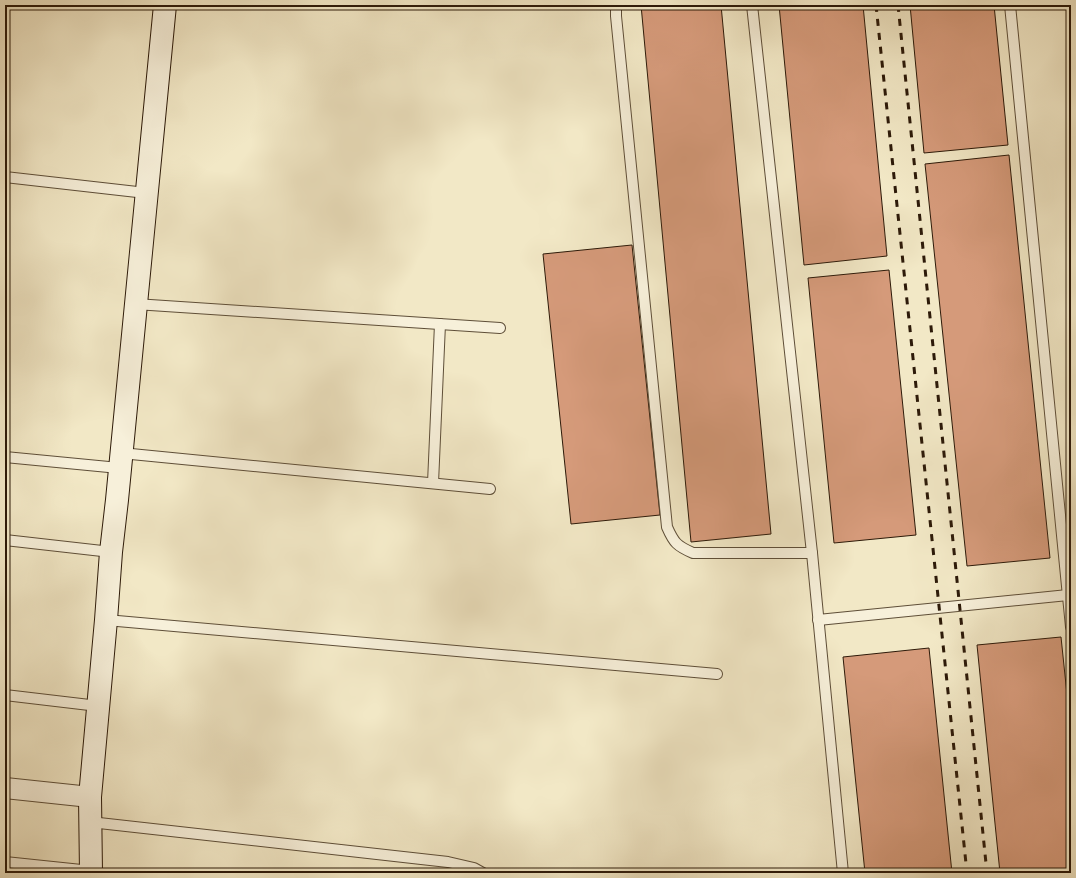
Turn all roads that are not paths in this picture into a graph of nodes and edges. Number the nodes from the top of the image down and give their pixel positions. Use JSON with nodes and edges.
{"nodes":[{"id":1,"x":164,"y":5,"type":"edge"},
{"id":2,"x":616,"y":5,"type":"edge"},
{"id":3,"x":752,"y":5,"type":"edge"},
{"id":4,"x":1010,"y":5,"type":"edge"},
{"id":5,"x":5,"y":177,"type":"edge"},
{"id":6,"x":146,"y":193,"type":"junction"},
{"id":7,"x":136,"y":304,"type":"junction"},
{"id":8,"x":440,"y":324,"type":"junction"},
{"id":9,"x":500,"y":328,"type":"dead end"},
{"id":10,"x":5,"y":456,"type":"edge"},
{"id":11,"x":120,"y":461,"type":"junction"},
{"id":12,"x":433,"y":483,"type":"junction"},
{"id":13,"x":490,"y":489,"type":"dead end"},
{"id":14,"x":5,"y":540,"type":"edge"},
{"id":15,"x":111,"y":552,"type":"junction"},
{"id":16,"x":812,"y":553,"type":"junction"},
{"id":17,"x":1068,"y":595,"type":"junction"},
{"id":18,"x":106,"y":620,"type":"junction"},
{"id":19,"x":818,"y":620,"type":"junction"},
{"id":20,"x":1071,"y":627,"type":"edge"},
{"id":21,"x":717,"y":674,"type":"dead end"},
{"id":22,"x":5,"y":694,"type":"edge"},
{"id":23,"x":98,"y":706,"type":"junction"},
{"id":24,"x":5,"y":788,"type":"edge"},
{"id":25,"x":90,"y":797,"type":"junction"},
{"id":26,"x":90,"y":822,"type":"junction"},
{"id":27,"x":5,"y":862,"type":"edge"},
{"id":28,"x":91,"y":872,"type":"edge"},
{"id":29,"x":483,"y":873,"type":"edge"},
{"id":30,"x":843,"y":873,"type":"edge"}],
"edges":[{"from":1,"to":6,"type":"main road"},
{"from":2,"to":16,"type":"lane"},
{"from":3,"to":16,"type":"lane"},
{"from":4,"to":17,"type":"lane"},
{"from":5,"to":6,"type":"lane"},
{"from":6,"to":7,"type":"main road"},
{"from":7,"to":8,"type":"lane"},
{"from":7,"to":11,"type":"main road"},
{"from":8,"to":9,"type":"lane"},
{"from":8,"to":12,"type":"lane"},
{"from":10,"to":11,"type":"lane"},
{"from":11,"to":12,"type":"lane"},
{"from":11,"to":15,"type":"main road"},
{"from":12,"to":13,"type":"lane"},
{"from":14,"to":15,"type":"lane"},
{"from":15,"to":18,"type":"main road"},
{"from":16,"to":19,"type":"lane"},
{"from":17,"to":19,"type":"lane"},
{"from":17,"to":20,"type":"lane"},
{"from":18,"to":21,"type":"lane"},
{"from":18,"to":23,"type":"main road"},
{"from":19,"to":30,"type":"lane"},
{"from":22,"to":23,"type":"lane"},
{"from":23,"to":25,"type":"main road"},
{"from":24,"to":25,"type":"street"},
{"from":25,"to":26,"type":"main road"},
{"from":26,"to":28,"type":"main road"},
{"from":26,"to":29,"type":"lane"},
{"from":27,"to":28,"type":"lane"}]}
